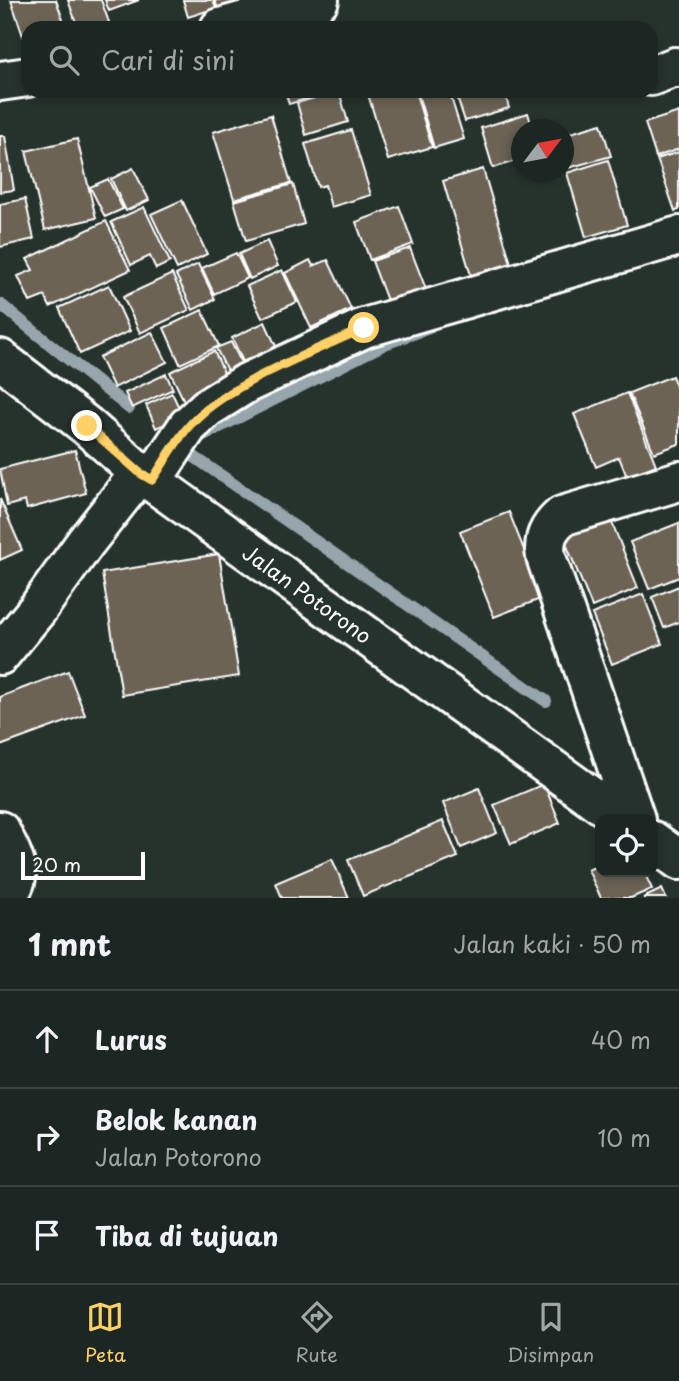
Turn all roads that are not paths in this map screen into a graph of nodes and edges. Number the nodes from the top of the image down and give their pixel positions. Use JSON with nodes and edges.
{"nodes":[{"id":1,"x":304,"y":2,"type":"edge"},
{"id":2,"x":243,"y":21,"type":"edge"},
{"id":3,"x":679,"y":68,"type":"edge"},
{"id":4,"x":658,"y":73,"type":"edge"},
{"id":5,"x":21,"y":79,"type":"edge"},
{"id":6,"x":0,"y":81,"type":"edge"},
{"id":7,"x":679,"y":236,"type":"edge"},
{"id":8,"x":7,"y":372,"type":"edge"},
{"id":9,"x":146,"y":477,"type":"junction"},
{"id":10,"x":679,"y":481,"type":"edge"},
{"id":11,"x":0,"y":655,"type":"edge"},
{"id":12,"x":615,"y":814,"type":"edge"},
{"id":13,"x":633,"y":814,"type":"edge"},
{"id":14,"x":0,"y":831,"type":"edge"},
{"id":15,"x":658,"y":845,"type":"edge"},
{"id":16,"x":679,"y":860,"type":"edge"},
{"id":17,"x":0,"y":898,"type":"edge"}],
"edges":[{"from":1,"to":2,"type":"street"},
{"from":3,"to":4,"type":"street"},
{"from":5,"to":6,"type":"street"},
{"from":7,"to":9,"type":"street"},
{"from":8,"to":9,"type":"street","name":"Jalan Potorono"},
{"from":9,"to":11,"type":"street"},
{"from":9,"to":12,"type":"street","name":"Jalan Potorono"},
{"from":10,"to":13,"type":"street"},
{"from":14,"to":17,"type":"street"},
{"from":15,"to":16,"type":"street"}]}
